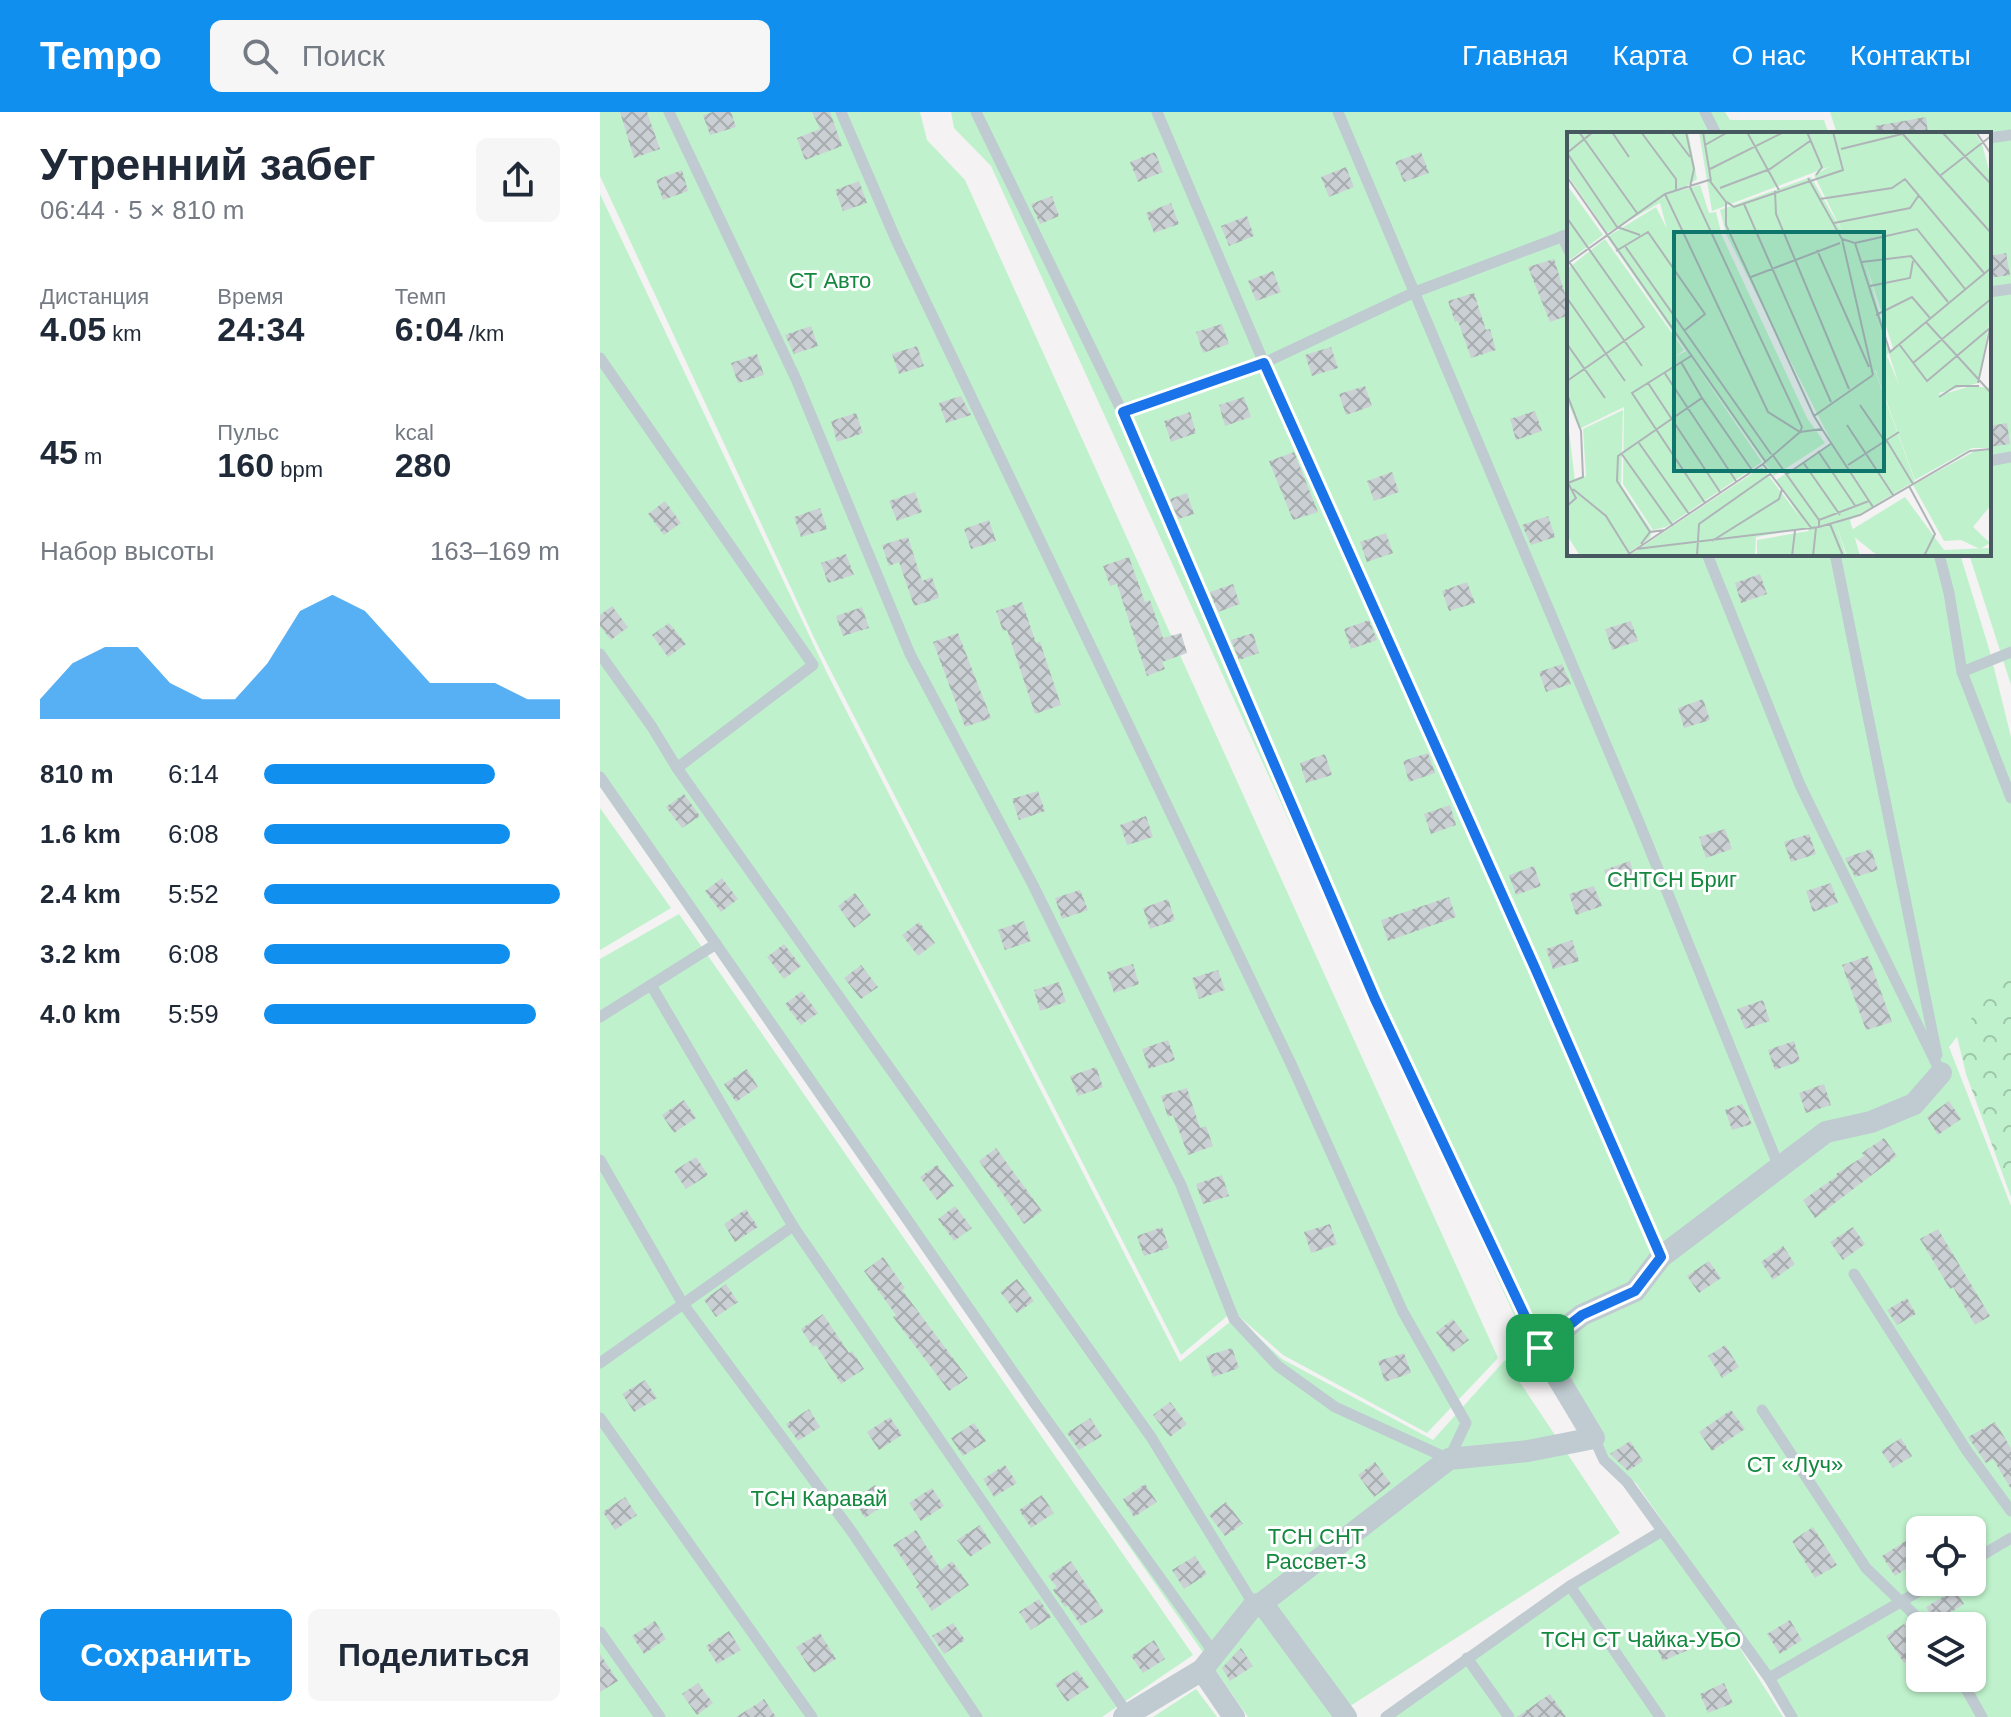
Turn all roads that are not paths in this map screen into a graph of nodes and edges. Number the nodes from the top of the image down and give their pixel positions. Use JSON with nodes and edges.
{"nodes":[{"id":1,"x":669,"y":112,"type":"edge"},
{"id":2,"x":841,"y":112,"type":"edge"},
{"id":3,"x":976,"y":112,"type":"edge"},
{"id":4,"x":1157,"y":112,"type":"edge"},
{"id":5,"x":1338,"y":112,"type":"edge"},
{"id":6,"x":1705,"y":112,"type":"edge"},
{"id":7,"x":1715,"y":132,"type":"edge"},
{"id":8,"x":2011,"y":135,"type":"edge"},
{"id":9,"x":1991,"y":138,"type":"edge"},
{"id":10,"x":1566,"y":235,"type":"edge"},
{"id":11,"x":2011,"y":289,"type":"edge"},
{"id":12,"x":1415,"y":292,"type":"junction"},
{"id":13,"x":1991,"y":292,"type":"edge"},
{"id":14,"x":600,"y":358,"type":"edge"},
{"id":15,"x":1264,"y":363,"type":"junction"},
{"id":16,"x":1123,"y":412,"type":"junction"},
{"id":17,"x":2011,"y":457,"type":"edge"},
{"id":18,"x":1991,"y":461,"type":"edge"},
{"id":19,"x":1708,"y":556,"type":"edge"},
{"id":20,"x":1835,"y":556,"type":"edge"},
{"id":21,"x":1940,"y":556,"type":"edge"},
{"id":22,"x":2011,"y":652,"type":"edge"},
{"id":23,"x":600,"y":654,"type":"edge"},
{"id":24,"x":1962,"y":672,"type":"junction"},
{"id":25,"x":677,"y":768,"type":"junction"},
{"id":26,"x":600,"y":777,"type":"edge"},
{"id":27,"x":2011,"y":798,"type":"edge"},
{"id":28,"x":716,"y":944,"type":"junction"},
{"id":29,"x":651,"y":985,"type":"junction"},
{"id":30,"x":600,"y":1017,"type":"edge"},
{"id":31,"x":1941,"y":1073,"type":"junction"},
{"id":32,"x":600,"y":1160,"type":"edge"},
{"id":33,"x":1779,"y":1167,"type":"junction"},
{"id":34,"x":793,"y":1226,"type":"junction"},
{"id":35,"x":1661,"y":1257,"type":"junction"},
{"id":36,"x":1854,"y":1274,"type":"dead end"},
{"id":37,"x":683,"y":1304,"type":"junction"},
{"id":38,"x":1540,"y":1348,"type":"junction"},
{"id":39,"x":600,"y":1363,"type":"edge"},
{"id":40,"x":1762,"y":1410,"type":"dead end"},
{"id":41,"x":600,"y":1418,"type":"edge"},
{"id":42,"x":1594,"y":1438,"type":"junction"},
{"id":43,"x":1449,"y":1459,"type":"junction"},
{"id":44,"x":2011,"y":1511,"type":"edge"},
{"id":45,"x":1662,"y":1531,"type":"junction"},
{"id":46,"x":2011,"y":1538,"type":"edge"},
{"id":47,"x":1986,"y":1553,"type":"edge"},
{"id":48,"x":1570,"y":1586,"type":"junction"},
{"id":49,"x":1911,"y":1596,"type":"edge"},
{"id":50,"x":1901,"y":1602,"type":"junction"},
{"id":51,"x":1258,"y":1604,"type":"junction"},
{"id":52,"x":1911,"y":1612,"type":"edge"},
{"id":53,"x":600,"y":1632,"type":"edge"},
{"id":54,"x":1467,"y":1658,"type":"junction"},
{"id":55,"x":1208,"y":1661,"type":"junction"},
{"id":56,"x":1769,"y":1678,"type":"junction"},
{"id":57,"x":1968,"y":1692,"type":"edge"},
{"id":58,"x":1126,"y":1715,"type":"edge"},
{"id":59,"x":660,"y":1717,"type":"edge"},
{"id":60,"x":812,"y":1717,"type":"edge"},
{"id":61,"x":977,"y":1717,"type":"edge"},
{"id":62,"x":1234,"y":1717,"type":"edge"},
{"id":63,"x":1346,"y":1717,"type":"edge"},
{"id":64,"x":1386,"y":1717,"type":"edge"},
{"id":65,"x":1509,"y":1717,"type":"edge"},
{"id":66,"x":1660,"y":1717,"type":"edge"},
{"id":67,"x":1792,"y":1717,"type":"edge"},
{"id":68,"x":1982,"y":1717,"type":"edge"}],
"edges":[{"from":1,"to":43,"type":"lane"},
{"from":2,"to":43,"type":"lane"},
{"from":3,"to":16,"type":"lane"},
{"from":4,"to":15,"type":"lane"},
{"from":5,"to":12,"type":"lane"},
{"from":6,"to":7,"type":"lane"},
{"from":8,"to":9,"type":"lane"},
{"from":10,"to":12,"type":"lane"},
{"from":11,"to":13,"type":"lane"},
{"from":12,"to":15,"type":"lane"},
{"from":12,"to":33,"type":"lane"},
{"from":14,"to":25,"type":"lane"},
{"from":15,"to":16,"type":"lane"},
{"from":15,"to":35,"type":"lane"},
{"from":16,"to":38,"type":"lane"},
{"from":17,"to":18,"type":"lane"},
{"from":19,"to":31,"type":"lane"},
{"from":20,"to":31,"type":"lane"},
{"from":21,"to":24,"type":"lane"},
{"from":22,"to":24,"type":"lane"},
{"from":23,"to":25,"type":"lane"},
{"from":24,"to":27,"type":"lane"},
{"from":25,"to":51,"type":"lane"},
{"from":26,"to":28,"type":"lane"},
{"from":28,"to":29,"type":"lane"},
{"from":28,"to":55,"type":"lane"},
{"from":29,"to":30,"type":"lane"},
{"from":29,"to":34,"type":"lane"},
{"from":31,"to":33,"type":"street"},
{"from":32,"to":37,"type":"lane"},
{"from":33,"to":35,"type":"street"},
{"from":34,"to":37,"type":"lane"},
{"from":34,"to":58,"type":"lane"},
{"from":35,"to":38,"type":"street"},
{"from":36,"to":44,"type":"lane"},
{"from":37,"to":39,"type":"lane"},
{"from":37,"to":61,"type":"lane"},
{"from":38,"to":42,"type":"street"},
{"from":40,"to":50,"type":"lane"},
{"from":41,"to":60,"type":"lane"},
{"from":42,"to":43,"type":"street"},
{"from":42,"to":45,"type":"lane"},
{"from":43,"to":51,"type":"street"},
{"from":45,"to":48,"type":"lane"},
{"from":45,"to":56,"type":"lane"},
{"from":46,"to":47,"type":"lane"},
{"from":48,"to":54,"type":"lane"},
{"from":48,"to":66,"type":"lane"},
{"from":49,"to":50,"type":"lane"},
{"from":50,"to":52,"type":"lane"},
{"from":50,"to":56,"type":"lane"},
{"from":51,"to":55,"type":"street"},
{"from":51,"to":63,"type":"street"},
{"from":53,"to":59,"type":"lane"},
{"from":54,"to":64,"type":"lane"},
{"from":54,"to":65,"type":"lane"},
{"from":55,"to":58,"type":"street"},
{"from":55,"to":62,"type":"street"},
{"from":56,"to":67,"type":"lane"},
{"from":57,"to":68,"type":"lane"}]}
